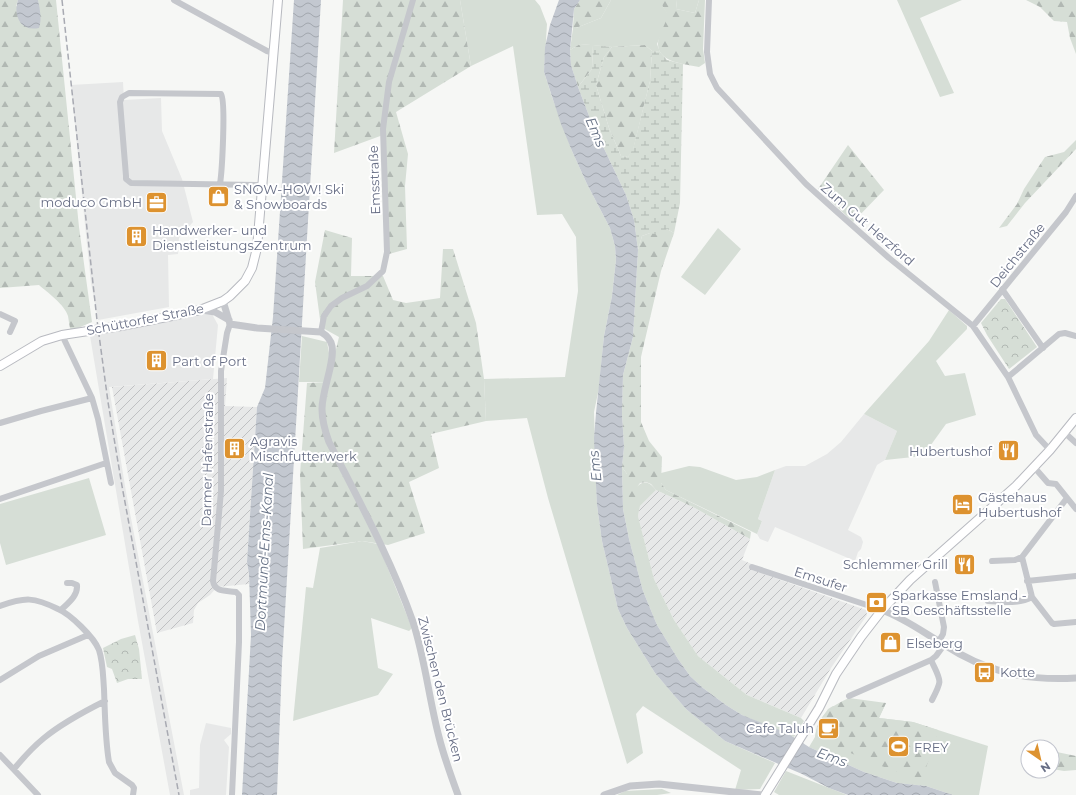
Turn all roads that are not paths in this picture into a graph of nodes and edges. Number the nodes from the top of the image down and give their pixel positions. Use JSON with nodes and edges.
{"nodes":[{"id":1,"x":174,"y":0,"type":"edge"},
{"id":2,"x":278,"y":0,"type":"edge"},
{"id":3,"x":413,"y":0,"type":"edge"},
{"id":4,"x":710,"y":0,"type":"edge"},
{"id":5,"x":274,"y":53,"type":"junction"},
{"id":6,"x":220,"y":184,"type":"junction"},
{"id":7,"x":262,"y":185,"type":"junction"},
{"id":8,"x":1076,"y":196,"type":"edge"},
{"id":9,"x":1002,"y":289,"type":"junction"},
{"id":10,"x":223,"y":301,"type":"junction"},
{"id":11,"x":200,"y":310,"type":"junction"},
{"id":12,"x":0,"y":314,"type":"edge"},
{"id":13,"x":229,"y":322,"type":"junction"},
{"id":14,"x":973,"y":326,"type":"junction"},
{"id":15,"x":10,"y":332,"type":"dead end"},
{"id":16,"x":317,"y":332,"type":"junction"},
{"id":17,"x":62,"y":335,"type":"junction"},
{"id":18,"x":1076,"y":336,"type":"edge"},
{"id":19,"x":1043,"y":348,"type":"junction"},
{"id":20,"x":0,"y":366,"type":"edge"},
{"id":21,"x":1008,"y":377,"type":"junction"},
{"id":22,"x":92,"y":398,"type":"junction"},
{"id":23,"x":1076,"y":418,"type":"edge"},
{"id":24,"x":0,"y":423,"type":"edge"},
{"id":25,"x":1064,"y":433,"type":"junction"},
{"id":26,"x":1076,"y":443,"type":"edge"},
{"id":27,"x":1050,"y":450,"type":"junction"},
{"id":28,"x":106,"y":463,"type":"junction"},
{"id":29,"x":1034,"y":467,"type":"junction"},
{"id":30,"x":111,"y":483,"type":"dead end"},
{"id":31,"x":1067,"y":498,"type":"junction"},
{"id":32,"x":0,"y":499,"type":"edge"},
{"id":33,"x":1076,"y":509,"type":"edge"},
{"id":34,"x":1022,"y":557,"type":"junction"},
{"id":35,"x":992,"y":561,"type":"dead end"},
{"id":36,"x":752,"y":567,"type":"dead end"},
{"id":37,"x":1076,"y":576,"type":"edge"},
{"id":38,"x":1027,"y":581,"type":"junction"},
{"id":39,"x":935,"y":582,"type":"dead end"},
{"id":40,"x":67,"y":583,"type":"dead end"},
{"id":41,"x":1032,"y":597,"type":"junction"},
{"id":42,"x":988,"y":601,"type":"dead end"},
{"id":43,"x":0,"y":606,"type":"edge"},
{"id":44,"x":61,"y":610,"type":"junction"},
{"id":45,"x":882,"y":610,"type":"junction"},
{"id":46,"x":1076,"y":622,"type":"edge"},
{"id":47,"x":88,"y":635,"type":"junction"},
{"id":48,"x":941,"y":643,"type":"junction"},
{"id":49,"x":931,"y":660,"type":"junction"},
{"id":50,"x":1076,"y":678,"type":"edge"},
{"id":51,"x":0,"y":680,"type":"edge"},
{"id":52,"x":849,"y":696,"type":"dead end"},
{"id":53,"x":932,"y":700,"type":"dead end"},
{"id":54,"x":105,"y":701,"type":"junction"},
{"id":55,"x":1,"y":758,"type":"edge"},
{"id":56,"x":14,"y":769,"type":"junction"},
{"id":57,"x":38,"y":795,"type":"edge"},
{"id":58,"x":133,"y":795,"type":"edge"},
{"id":59,"x":232,"y":795,"type":"edge"},
{"id":60,"x":458,"y":795,"type":"edge"},
{"id":61,"x":604,"y":795,"type":"edge"},
{"id":62,"x":762,"y":795,"type":"edge"},
{"id":63,"x":765,"y":795,"type":"edge"}],
"edges":[{"from":1,"to":5,"type":"street"},
{"from":2,"to":5,"type":"main road","name":"Schüttorfer Straße"},
{"from":3,"to":16,"type":"street","name":"Emsstraße"},
{"from":4,"to":14,"type":"street","name":"Zum Gut Herzford"},
{"from":5,"to":7,"type":"main road","name":"Schüttorfer Straße"},
{"from":6,"to":6,"type":"street"},
{"from":6,"to":7,"type":"street"},
{"from":7,"to":10,"type":"main road","name":"Schüttorfer Straße"},
{"from":8,"to":9,"type":"street","name":"Deichstraße"},
{"from":9,"to":14,"type":"street","name":"Deichstraße"},
{"from":9,"to":19,"type":"street"},
{"from":10,"to":11,"type":"main road","name":"Schüttorfer Straße"},
{"from":10,"to":13,"type":"street"},
{"from":11,"to":13,"type":"street"},
{"from":11,"to":17,"type":"main road","name":"Schüttorfer Straße"},
{"from":12,"to":15,"type":"street"},
{"from":13,"to":16,"type":"street"},
{"from":13,"to":59,"type":"street","name":"Darmer Hafenstraße"},
{"from":14,"to":21,"type":"street","name":"Zum Gut Herzford"},
{"from":16,"to":60,"type":"street","name":"Zwischen den Brücken"},
{"from":17,"to":20,"type":"main road","name":"Schüttorfer Straße"},
{"from":17,"to":22,"type":"street"},
{"from":18,"to":19,"type":"street"},
{"from":19,"to":21,"type":"street"},
{"from":21,"to":27,"type":"street","name":"Zum Gut Herzford"},
{"from":22,"to":24,"type":"street"},
{"from":22,"to":28,"type":"street"},
{"from":23,"to":25,"type":"main road"},
{"from":25,"to":26,"type":"street"},
{"from":25,"to":27,"type":"main road"},
{"from":27,"to":29,"type":"main road"},
{"from":28,"to":30,"type":"street"},
{"from":28,"to":32,"type":"street"},
{"from":29,"to":31,"type":"street"},
{"from":29,"to":45,"type":"main road"},
{"from":31,"to":33,"type":"street"},
{"from":31,"to":34,"type":"street"},
{"from":34,"to":35,"type":"street"},
{"from":34,"to":38,"type":"street"},
{"from":36,"to":45,"type":"street","name":"Emsufer"},
{"from":37,"to":38,"type":"street"},
{"from":38,"to":41,"type":"street"},
{"from":39,"to":48,"type":"street"},
{"from":40,"to":44,"type":"street"},
{"from":41,"to":42,"type":"street"},
{"from":41,"to":46,"type":"street"},
{"from":43,"to":44,"type":"street"},
{"from":44,"to":47,"type":"street"},
{"from":45,"to":48,"type":"street"},
{"from":45,"to":63,"type":"main road"},
{"from":47,"to":51,"type":"street"},
{"from":47,"to":54,"type":"street"},
{"from":48,"to":49,"type":"street"},
{"from":48,"to":50,"type":"street"},
{"from":49,"to":52,"type":"street"},
{"from":49,"to":53,"type":"street"},
{"from":54,"to":56,"type":"street"},
{"from":54,"to":58,"type":"street"},
{"from":55,"to":56,"type":"street"},
{"from":56,"to":57,"type":"street"},
{"from":61,"to":62,"type":"street"}]}
